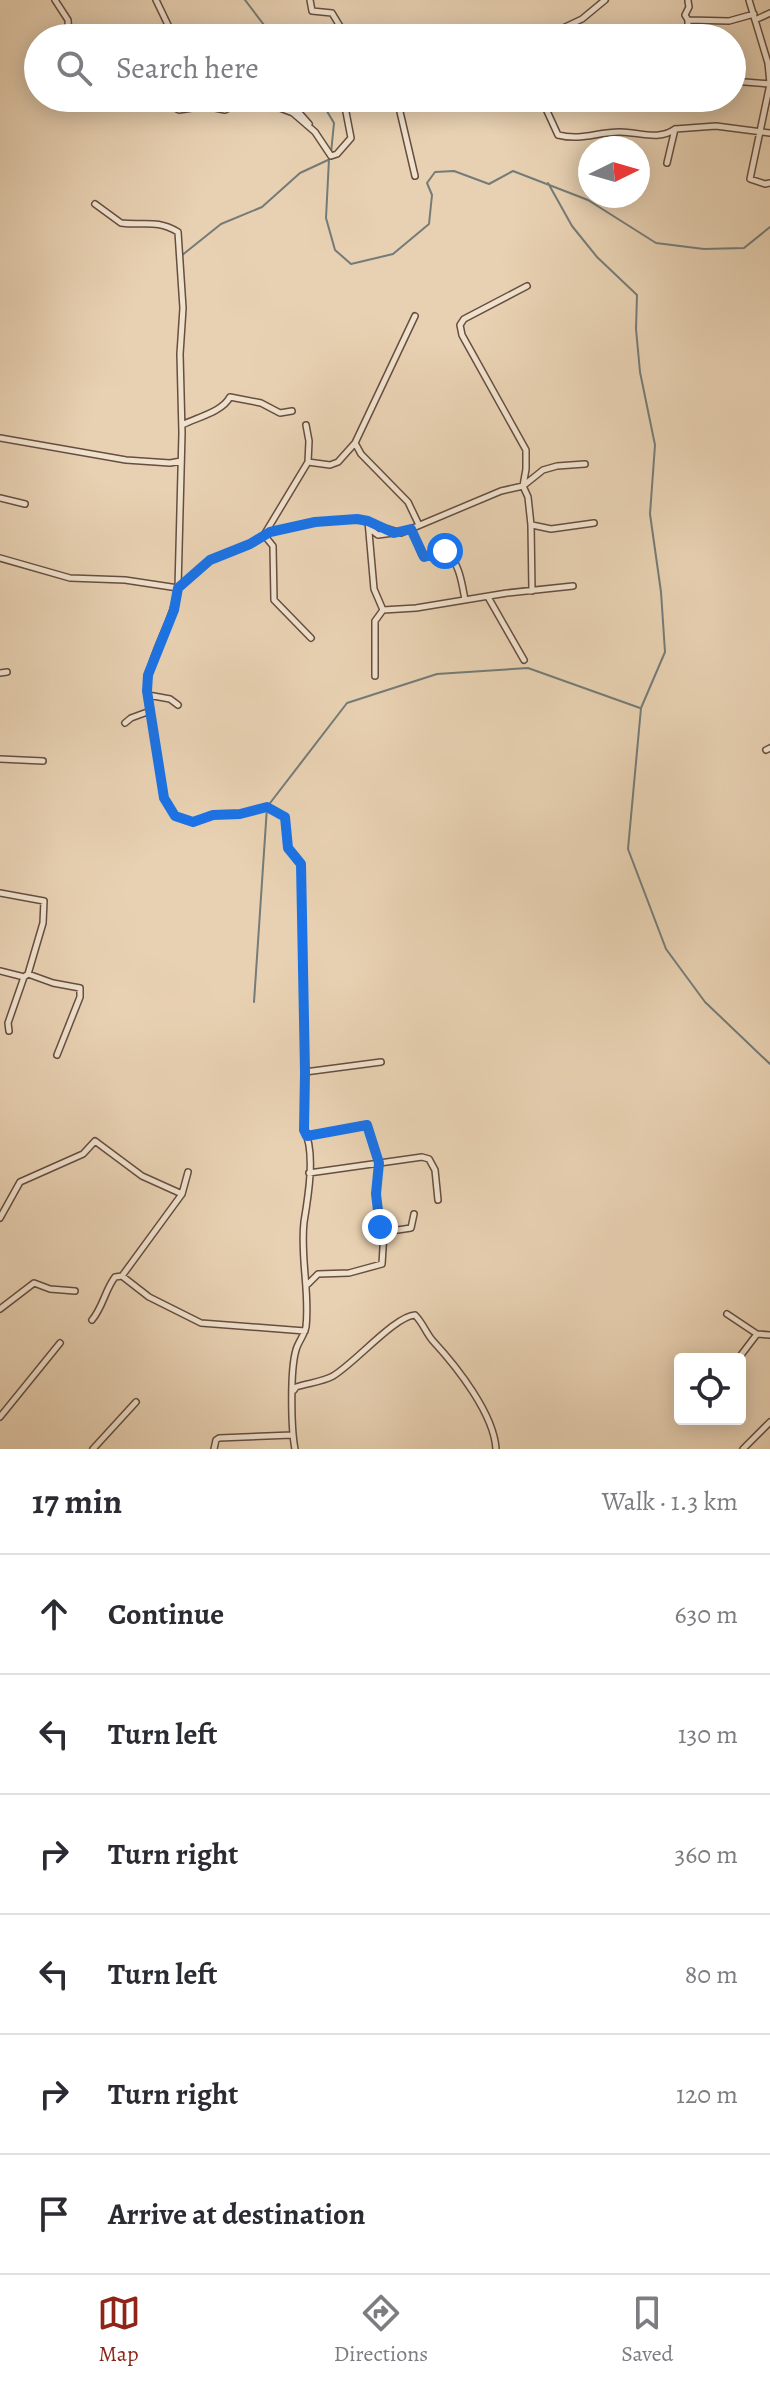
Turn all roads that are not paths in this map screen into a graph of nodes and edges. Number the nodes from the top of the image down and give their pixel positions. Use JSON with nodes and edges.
{"nodes":[{"id":1,"x":55,"y":0,"type":"edge"},
{"id":2,"x":156,"y":0,"type":"edge"},
{"id":3,"x":310,"y":0,"type":"edge"},
{"id":4,"x":605,"y":0,"type":"edge"},
{"id":5,"x":749,"y":0,"type":"edge"},
{"id":6,"x":688,"y":1,"type":"edge"},
{"id":7,"x":770,"y":13,"type":"edge"},
{"id":8,"x":755,"y":17,"type":"junction"},
{"id":9,"x":688,"y":20,"type":"junction"},
{"id":10,"x":68,"y":24,"type":"edge"},
{"id":11,"x":168,"y":24,"type":"edge"},
{"id":12,"x":339,"y":24,"type":"edge"},
{"id":13,"x":573,"y":24,"type":"edge"},
{"id":14,"x":688,"y":24,"type":"edge"},
{"id":15,"x":767,"y":51,"type":"edge"},
{"id":16,"x":746,"y":82,"type":"edge"},
{"id":17,"x":770,"y":84,"type":"edge"},
{"id":18,"x":291,"y":112,"type":"edge"},
{"id":19,"x":299,"y":112,"type":"edge"},
{"id":20,"x":346,"y":112,"type":"edge"},
{"id":21,"x":402,"y":112,"type":"edge"},
{"id":22,"x":547,"y":112,"type":"edge"},
{"id":23,"x":310,"y":127,"type":"junction"},
{"id":24,"x":675,"y":129,"type":"junction"},
{"id":25,"x":762,"y":131,"type":"junction"},
{"id":26,"x":770,"y":133,"type":"edge"},
{"id":27,"x":667,"y":163,"type":"dead end"},
{"id":28,"x":415,"y":176,"type":"dead end"},
{"id":29,"x":770,"y":183,"type":"edge"},
{"id":30,"x":95,"y":204,"type":"dead end"},
{"id":31,"x":527,"y":286,"type":"dead end"},
{"id":32,"x":415,"y":316,"type":"dead end"},
{"id":33,"x":292,"y":411,"type":"dead end"},
{"id":34,"x":182,"y":425,"type":"junction"},
{"id":35,"x":306,"y":425,"type":"dead end"},
{"id":36,"x":0,"y":438,"type":"edge"},
{"id":37,"x":355,"y":443,"type":"junction"},
{"id":38,"x":181,"y":461,"type":"junction"},
{"id":39,"x":308,"y":462,"type":"junction"},
{"id":40,"x":585,"y":464,"type":"dead end"},
{"id":41,"x":523,"y":486,"type":"junction"},
{"id":42,"x":0,"y":498,"type":"edge"},
{"id":43,"x":25,"y":504,"type":"dead end"},
{"id":44,"x":594,"y":523,"type":"dead end"},
{"id":45,"x":368,"y":524,"type":"junction"},
{"id":46,"x":419,"y":525,"type":"junction"},
{"id":47,"x":531,"y":525,"type":"junction"},
{"id":48,"x":411,"y":529,"type":"junction"},
{"id":49,"x":264,"y":535,"type":"junction"},
{"id":50,"x":0,"y":558,"type":"edge"},
{"id":51,"x":573,"y":586,"type":"dead end"},
{"id":52,"x":178,"y":588,"type":"junction"},
{"id":53,"x":532,"y":591,"type":"junction"},
{"id":54,"x":488,"y":597,"type":"junction"},
{"id":55,"x":465,"y":600,"type":"junction"},
{"id":56,"x":383,"y":610,"type":"junction"},
{"id":57,"x":311,"y":638,"type":"dead end"},
{"id":58,"x":524,"y":660,"type":"dead end"},
{"id":59,"x":375,"y":676,"type":"dead end"},
{"id":60,"x":148,"y":695,"type":"junction"},
{"id":61,"x":178,"y":705,"type":"dead end"},
{"id":62,"x":150,"y":710,"type":"junction"},
{"id":63,"x":125,"y":723,"type":"dead end"},
{"id":64,"x":0,"y":759,"type":"edge"},
{"id":65,"x":43,"y":761,"type":"dead end"},
{"id":66,"x":0,"y":893,"type":"edge"},
{"id":67,"x":0,"y":971,"type":"edge"},
{"id":68,"x":26,"y":975,"type":"junction"},
{"id":69,"x":9,"y":1031,"type":"dead end"},
{"id":70,"x":57,"y":1055,"type":"dead end"},
{"id":71,"x":381,"y":1062,"type":"dead end"},
{"id":72,"x":305,"y":1072,"type":"junction"},
{"id":73,"x":307,"y":1136,"type":"junction"},
{"id":74,"x":379,"y":1163,"type":"junction"},
{"id":75,"x":188,"y":1172,"type":"dead end"},
{"id":76,"x":309,"y":1173,"type":"junction"},
{"id":77,"x":182,"y":1194,"type":"junction"},
{"id":78,"x":438,"y":1200,"type":"dead end"},
{"id":79,"x":414,"y":1214,"type":"dead end"},
{"id":80,"x":0,"y":1218,"type":"edge"},
{"id":81,"x":383,"y":1244,"type":"junction"},
{"id":82,"x":122,"y":1276,"type":"junction"},
{"id":83,"x":307,"y":1284,"type":"junction"},
{"id":84,"x":75,"y":1291,"type":"dead end"},
{"id":85,"x":0,"y":1309,"type":"edge"},
{"id":86,"x":727,"y":1314,"type":"dead end"},
{"id":87,"x":92,"y":1320,"type":"dead end"},
{"id":88,"x":305,"y":1331,"type":"junction"},
{"id":89,"x":757,"y":1334,"type":"junction"},
{"id":90,"x":770,"y":1335,"type":"edge"},
{"id":91,"x":60,"y":1343,"type":"dead end"},
{"id":92,"x":743,"y":1353,"type":"edge"},
{"id":93,"x":294,"y":1391,"type":"junction"},
{"id":94,"x":136,"y":1402,"type":"dead end"},
{"id":95,"x":0,"y":1417,"type":"edge"},
{"id":96,"x":770,"y":1422,"type":"edge"},
{"id":97,"x":292,"y":1435,"type":"junction"},
{"id":98,"x":93,"y":1449,"type":"edge"},
{"id":99,"x":214,"y":1449,"type":"edge"},
{"id":100,"x":295,"y":1449,"type":"edge"},
{"id":101,"x":496,"y":1449,"type":"edge"},
{"id":102,"x":743,"y":1449,"type":"edge"}],
"edges":[{"from":1,"to":10,"type":"street"},
{"from":2,"to":11,"type":"street"},
{"from":3,"to":12,"type":"street"},
{"from":4,"to":13,"type":"street"},
{"from":5,"to":8,"type":"street"},
{"from":6,"to":9,"type":"street"},
{"from":7,"to":8,"type":"street"},
{"from":8,"to":9,"type":"street"},
{"from":8,"to":15,"type":"street"},
{"from":9,"to":14,"type":"street"},
{"from":15,"to":17,"type":"street"},
{"from":16,"to":17,"type":"street"},
{"from":17,"to":25,"type":"street"},
{"from":18,"to":23,"type":"street"},
{"from":19,"to":23,"type":"street"},
{"from":20,"to":23,"type":"street"},
{"from":21,"to":28,"type":"street"},
{"from":22,"to":24,"type":"street"},
{"from":24,"to":25,"type":"street"},
{"from":24,"to":27,"type":"street"},
{"from":25,"to":26,"type":"street"},
{"from":25,"to":29,"type":"street"},
{"from":30,"to":34,"type":"street"},
{"from":31,"to":41,"type":"street"},
{"from":32,"to":37,"type":"street"},
{"from":33,"to":34,"type":"street"},
{"from":34,"to":38,"type":"street"},
{"from":35,"to":39,"type":"street"},
{"from":36,"to":38,"type":"street"},
{"from":37,"to":39,"type":"street"},
{"from":37,"to":46,"type":"street"},
{"from":38,"to":52,"type":"street"},
{"from":39,"to":49,"type":"street"},
{"from":40,"to":41,"type":"street"},
{"from":41,"to":46,"type":"street"},
{"from":41,"to":47,"type":"street"},
{"from":42,"to":43,"type":"street"},
{"from":44,"to":47,"type":"street"},
{"from":45,"to":48,"type":"street"},
{"from":45,"to":49,"type":"street"},
{"from":45,"to":56,"type":"street"},
{"from":46,"to":48,"type":"street"},
{"from":47,"to":53,"type":"street"},
{"from":48,"to":55,"type":"street"},
{"from":49,"to":52,"type":"street"},
{"from":49,"to":57,"type":"street"},
{"from":50,"to":52,"type":"street"},
{"from":51,"to":53,"type":"street"},
{"from":52,"to":60,"type":"street"},
{"from":53,"to":54,"type":"street"},
{"from":54,"to":55,"type":"street"},
{"from":54,"to":58,"type":"street"},
{"from":55,"to":56,"type":"street"},
{"from":56,"to":59,"type":"street"},
{"from":60,"to":61,"type":"street"},
{"from":60,"to":62,"type":"street"},
{"from":62,"to":63,"type":"street"},
{"from":62,"to":72,"type":"street"},
{"from":64,"to":65,"type":"street"},
{"from":66,"to":68,"type":"street"},
{"from":67,"to":68,"type":"street"},
{"from":68,"to":69,"type":"street"},
{"from":68,"to":70,"type":"street"},
{"from":71,"to":72,"type":"street"},
{"from":72,"to":73,"type":"street"},
{"from":73,"to":74,"type":"street"},
{"from":73,"to":76,"type":"street"},
{"from":74,"to":76,"type":"street"},
{"from":74,"to":78,"type":"street"},
{"from":74,"to":81,"type":"street"},
{"from":75,"to":77,"type":"street"},
{"from":76,"to":83,"type":"street"},
{"from":77,"to":80,"type":"street"},
{"from":77,"to":82,"type":"street"},
{"from":79,"to":81,"type":"street"},
{"from":81,"to":83,"type":"street"},
{"from":82,"to":87,"type":"street"},
{"from":82,"to":88,"type":"street"},
{"from":83,"to":88,"type":"street"},
{"from":84,"to":85,"type":"street"},
{"from":86,"to":89,"type":"street"},
{"from":88,"to":93,"type":"street"},
{"from":89,"to":90,"type":"street"},
{"from":89,"to":92,"type":"street"},
{"from":91,"to":95,"type":"street"},
{"from":93,"to":97,"type":"street"},
{"from":93,"to":101,"type":"street"},
{"from":94,"to":98,"type":"street"},
{"from":96,"to":102,"type":"street"},
{"from":97,"to":99,"type":"street"},
{"from":97,"to":100,"type":"street"}]}
